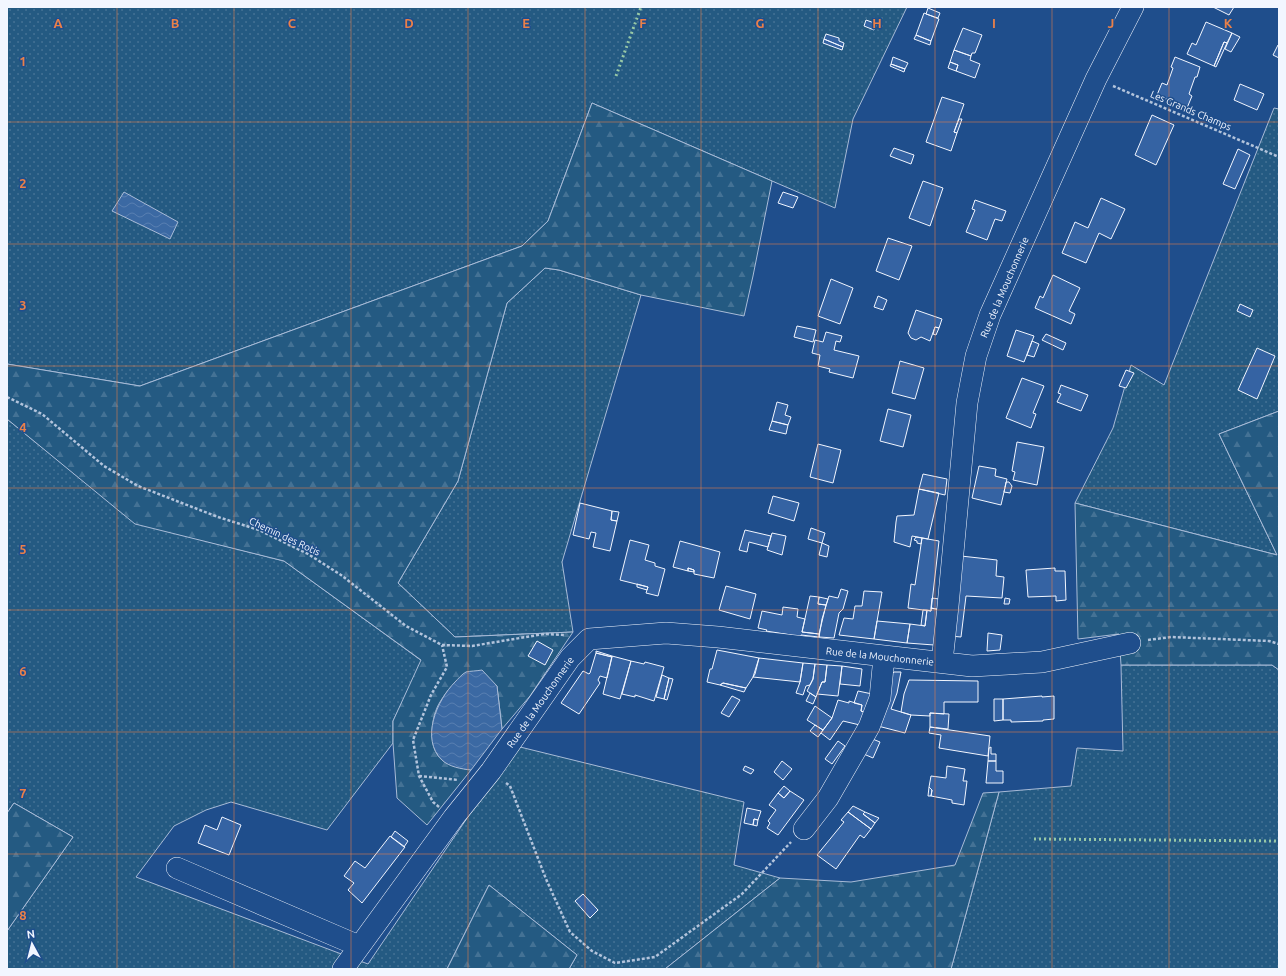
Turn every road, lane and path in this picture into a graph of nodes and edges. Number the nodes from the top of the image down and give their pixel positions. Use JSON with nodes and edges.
{"nodes":[{"id":1,"x":1133,"y":7,"type":"edge"},
{"id":2,"x":1096,"y":79,"type":"junction"},
{"id":3,"x":1279,"y":157,"type":"edge"},
{"id":4,"x":7,"y":397,"type":"edge"},
{"id":5,"x":589,"y":639,"type":"junction"},
{"id":6,"x":1130,"y":643,"type":"joint"},
{"id":7,"x":1279,"y":644,"type":"edge"},
{"id":8,"x":442,"y":645,"type":"junction"},
{"id":9,"x":884,"y":657,"type":"junction"},
{"id":10,"x":942,"y":662,"type":"junction"},
{"id":11,"x":419,"y":776,"type":"junction"},
{"id":12,"x":487,"y":777,"type":"junction"},
{"id":13,"x":454,"y":817,"type":"junction"},
{"id":14,"x":804,"y":829,"type":"joint"},
{"id":15,"x":176,"y":868,"type":"dead end"},
{"id":16,"x":359,"y":946,"type":"junction"},
{"id":17,"x":343,"y":969,"type":"edge"}],
"edges":[{"from":1,"to":2,"type":"street","name":"Rue de la Mouchonnerie"},
{"from":2,"to":3,"type":"path","name":"Les Grands Champs"},
{"from":2,"to":10,"type":"street","name":"Rue de la Mouchonnerie"},
{"from":4,"to":8,"type":"path","name":"Chemin des Rotis"},
{"from":5,"to":8,"type":"path","name":"Chemin des Rotis"},
{"from":5,"to":9,"type":"street","name":"Rue de la Mouchonnerie"},
{"from":5,"to":12,"type":"street","name":"Rue de la Mouchonnerie"},
{"from":6,"to":7,"type":"path"},
{"from":6,"to":10,"type":"street"},
{"from":8,"to":11,"type":"path"},
{"from":9,"to":10,"type":"street","name":"Rue de la Mouchonnerie"},
{"from":9,"to":14,"type":"street"},
{"from":11,"to":12,"type":"path"},
{"from":11,"to":13,"type":"path"},
{"from":12,"to":13,"type":"street","name":"Rue de la Mouchonnerie"},
{"from":12,"to":14,"type":"path"},
{"from":13,"to":16,"type":"street","name":"Rue de la Mouchonnerie"},
{"from":15,"to":16,"type":"street"},
{"from":16,"to":17,"type":"street","name":"Rue de la Mouchonnerie"}]}
